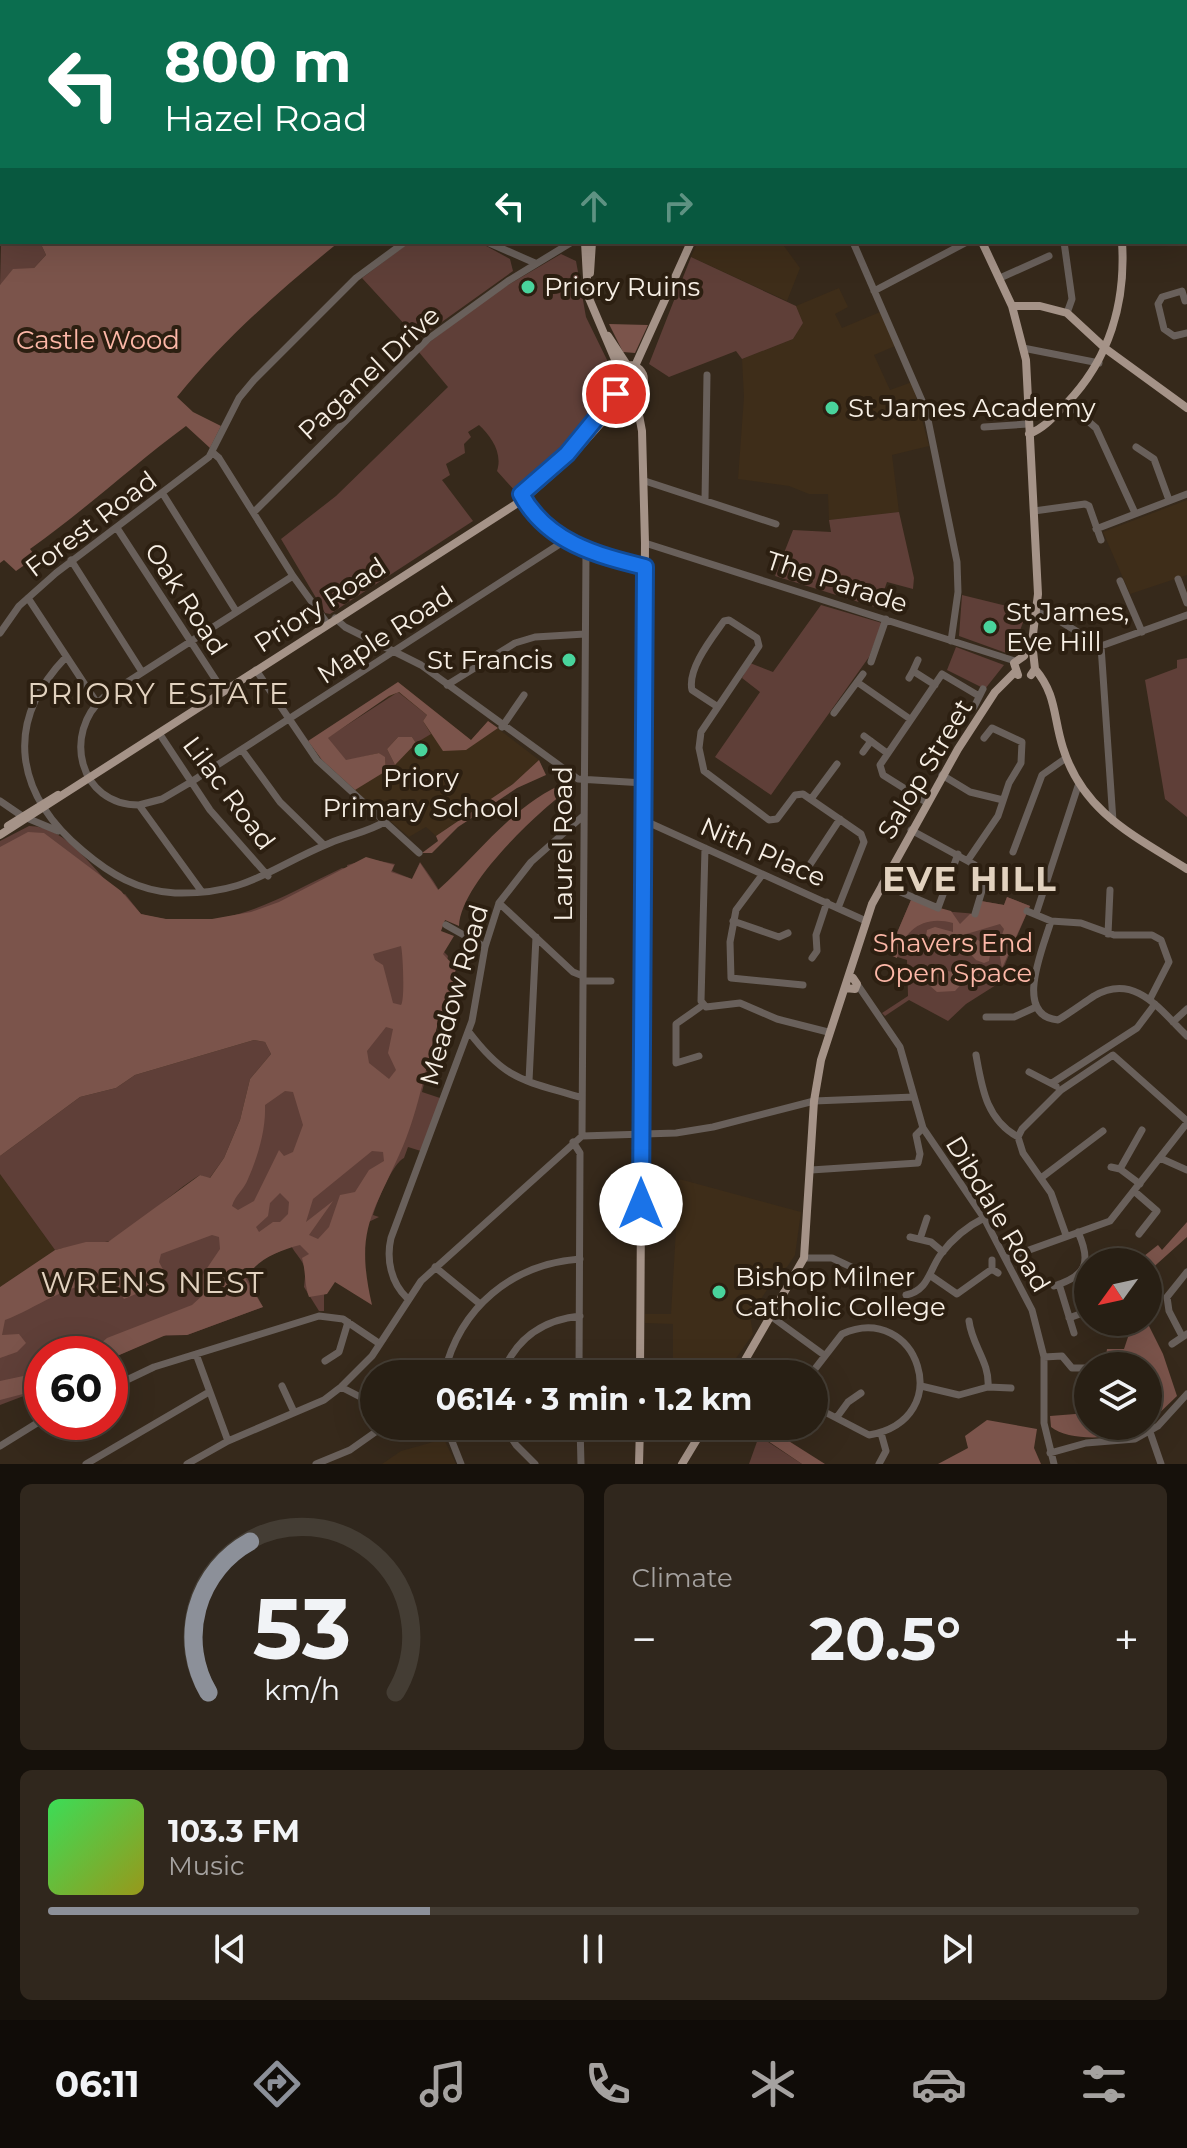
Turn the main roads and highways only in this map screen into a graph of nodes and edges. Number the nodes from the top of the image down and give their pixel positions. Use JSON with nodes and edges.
{"nodes":[{"id":1,"x":690,"y":244,"type":"edge"},
{"id":2,"x":983,"y":244,"type":"edge"},
{"id":3,"x":1122,"y":244,"type":"edge"},
{"id":4,"x":586,"y":247,"type":"edge"},
{"id":5,"x":1012,"y":306,"type":"junction"},
{"id":6,"x":1106,"y":349,"type":"junction"},
{"id":7,"x":631,"y":366,"type":"junction"},
{"id":8,"x":617,"y":371,"type":"junction"},
{"id":9,"x":617,"y":389,"type":"junction"},
{"id":10,"x":630,"y":394,"type":"junction"},
{"id":11,"x":1187,"y":408,"type":"edge"},
{"id":12,"x":1029,"y":434,"type":"junction"},
{"id":13,"x":522,"y":496,"type":"junction"},
{"id":14,"x":474,"y":529,"type":"junction"},
{"id":15,"x":1032,"y":642,"type":"junction"},
{"id":16,"x":1020,"y":658,"type":"junction"},
{"id":17,"x":1033,"y":669,"type":"junction"},
{"id":18,"x":1017,"y":674,"type":"junction"},
{"id":19,"x":66,"y":792,"type":"junction"},
{"id":20,"x":42,"y":807,"type":"junction"},
{"id":21,"x":0,"y":834,"type":"edge"},
{"id":22,"x":1187,"y":869,"type":"edge"},
{"id":23,"x":638,"y":1360,"type":"edge"},
{"id":24,"x":746,"y":1360,"type":"edge"},
{"id":25,"x":640,"y":1440,"type":"edge"},
{"id":26,"x":696,"y":1440,"type":"edge"},
{"id":27,"x":696,"y":1440,"type":"edge"},
{"id":28,"x":639,"y":1464,"type":"edge"},
{"id":29,"x":682,"y":1464,"type":"edge"},
{"id":30,"x":690,"y":1464,"type":"edge"}],
"edges":[{"from":1,"to":7,"type":"main road"},
{"from":2,"to":5,"type":"main road"},
{"from":3,"to":6,"type":"main road"},
{"from":4,"to":7,"type":"main road"},
{"from":4,"to":8,"type":"main road"},
{"from":5,"to":6,"type":"main road"},
{"from":5,"to":12,"type":"main road"},
{"from":6,"to":11,"type":"main road"},
{"from":6,"to":12,"type":"main road"},
{"from":7,"to":8,"type":"main road"},
{"from":7,"to":10,"type":"main road"},
{"from":8,"to":9,"type":"main road"},
{"from":9,"to":10,"type":"main road"},
{"from":9,"to":13,"type":"main road","name":"Priory Road"},
{"from":10,"to":13,"type":"main road","name":"Priory Road"},
{"from":10,"to":23,"type":"main road"},
{"from":12,"to":15,"type":"main road"},
{"from":13,"to":14,"type":"main road","name":"Priory Road"},
{"from":13,"to":14,"type":"main road","name":"Priory Road"},
{"from":14,"to":19,"type":"main road","name":"Priory Road"},
{"from":15,"to":16,"type":"main road"},
{"from":15,"to":17,"type":"main road"},
{"from":16,"to":17,"type":"main road"},
{"from":16,"to":18,"type":"main road"},
{"from":17,"to":18,"type":"main road"},
{"from":17,"to":22,"type":"main road"},
{"from":18,"to":24,"type":"main road","name":"Salop Street"},
{"from":19,"to":20,"type":"main road","name":"Priory Road"},
{"from":19,"to":20,"type":"main road","name":"Priory Road"},
{"from":20,"to":21,"type":"main road","name":"Priory Road"},
{"from":25,"to":28,"type":"main road"},
{"from":26,"to":29,"type":"main road"},
{"from":27,"to":30,"type":"main road"}]}
